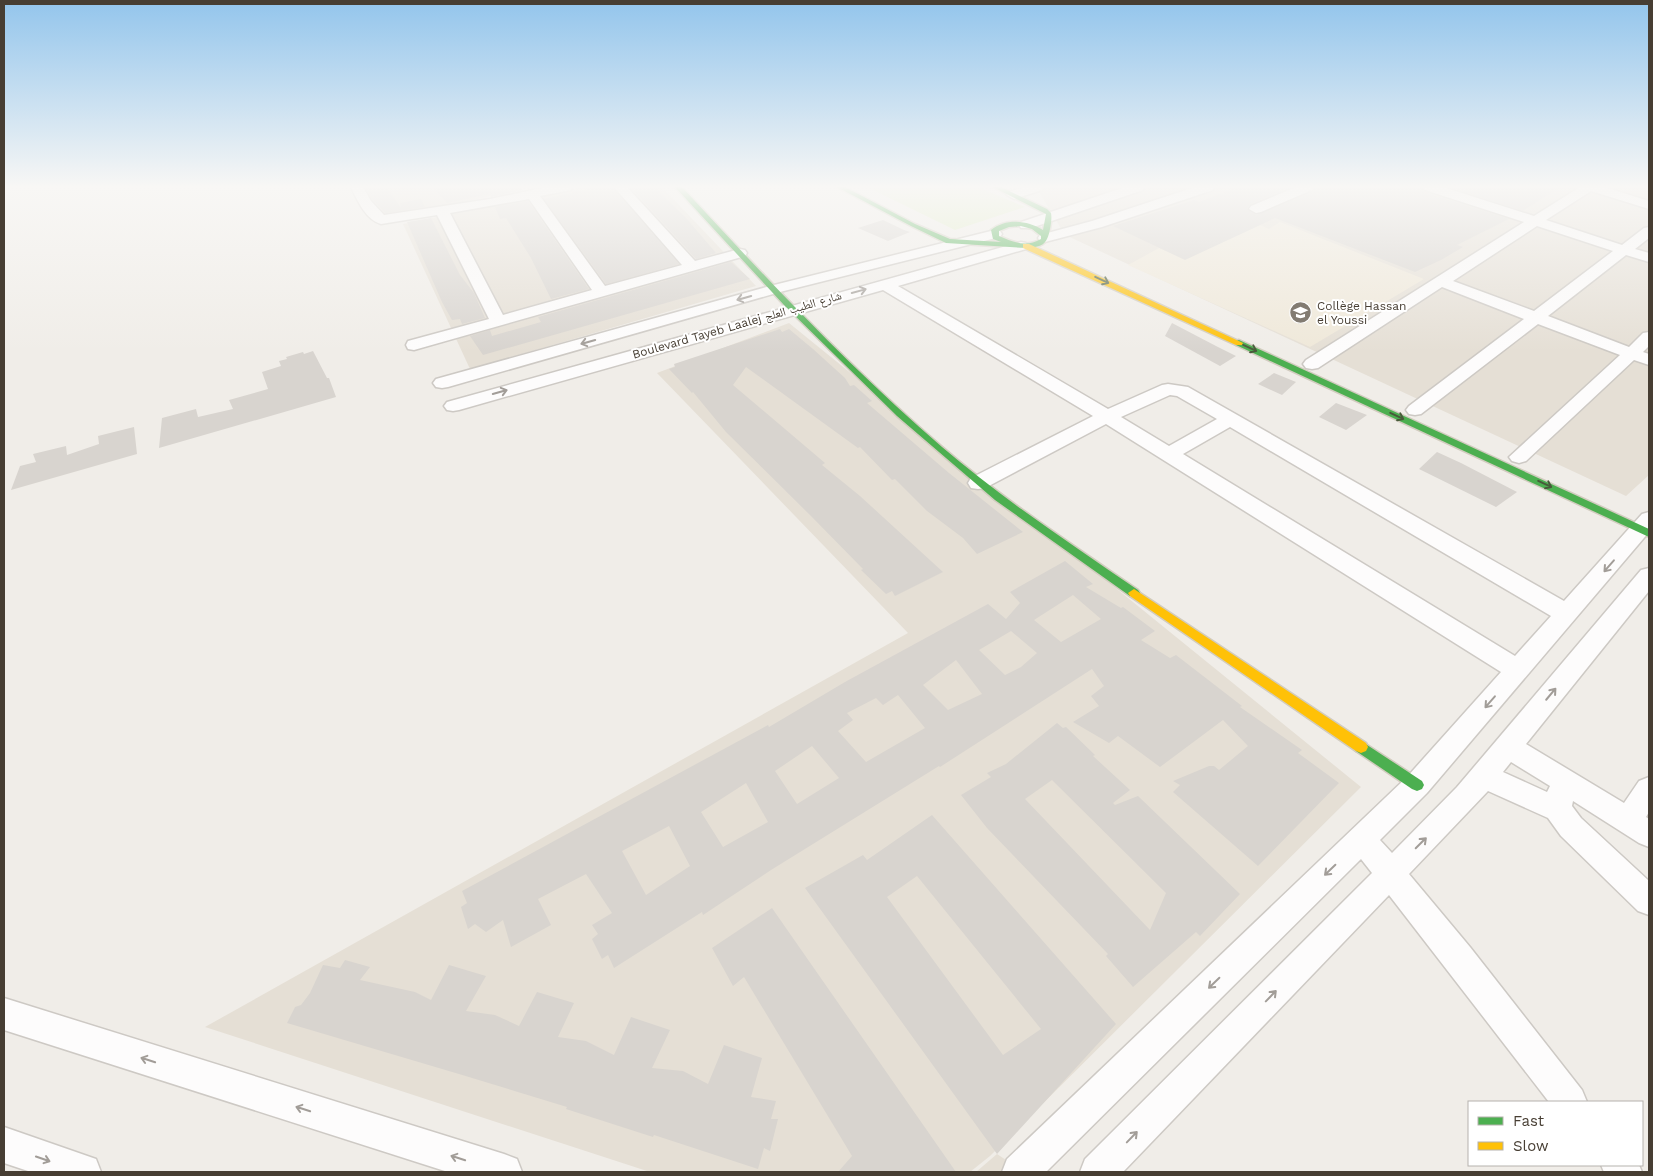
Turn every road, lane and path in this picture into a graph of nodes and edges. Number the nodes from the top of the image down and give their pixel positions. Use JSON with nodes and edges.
{"nodes":[{"id":1,"x":457,"y":242,"type":"edge"},
{"id":2,"x":566,"y":242,"type":"edge"},
{"id":3,"x":669,"y":242,"type":"edge"},
{"id":4,"x":730,"y":242,"type":"edge"},
{"id":5,"x":959,"y":242,"type":"joint"},
{"id":6,"x":1004,"y":242,"type":"edge"},
{"id":7,"x":1040,"y":242,"type":"edge"},
{"id":8,"x":1051,"y":242,"type":"edge"},
{"id":9,"x":1504,"y":242,"type":"edge"},
{"id":10,"x":1598,"y":242,"type":"edge"},
{"id":11,"x":1635,"y":242,"type":"edge"},
{"id":12,"x":1020,"y":246,"type":"junction"},
{"id":13,"x":1061,"y":248,"type":"dead end"},
{"id":14,"x":1624,"y":250,"type":"junction"},
{"id":15,"x":740,"y":253,"type":"junction"},
{"id":16,"x":1649,"y":258,"type":"edge"},
{"id":17,"x":691,"y":266,"type":"junction"},
{"id":18,"x":1442,"y":282,"type":"junction"},
{"id":19,"x":884,"y":284,"type":"junction"},
{"id":20,"x":775,"y":289,"type":"junction"},
{"id":21,"x":601,"y":292,"type":"junction"},
{"id":22,"x":794,"y":309,"type":"junction"},
{"id":23,"x":1537,"y":318,"type":"junction"},
{"id":24,"x":498,"y":321,"type":"junction"},
{"id":25,"x":1649,"y":337,"type":"edge"},
{"id":26,"x":414,"y":345,"type":"dead end"},
{"id":27,"x":1630,"y":353,"type":"junction"},
{"id":28,"x":1649,"y":360,"type":"edge"},
{"id":29,"x":1308,"y":361,"type":"joint"},
{"id":30,"x":1329,"y":371,"type":"dead end"},
{"id":31,"x":442,"y":383,"type":"dead end"},
{"id":32,"x":454,"y":406,"type":"dead end"},
{"id":33,"x":1415,"y":410,"type":"dead end"},
{"id":34,"x":1107,"y":416,"type":"junction"},
{"id":35,"x":1228,"y":420,"type":"junction"},
{"id":36,"x":1168,"y":455,"type":"junction"},
{"id":37,"x":1519,"y":457,"type":"dead end"},
{"id":38,"x":978,"y":483,"type":"junction"},
{"id":39,"x":1646,"y":521,"type":"edge"},
{"id":40,"x":1649,"y":576,"type":"edge"},
{"id":41,"x":1567,"y":614,"type":"junction"},
{"id":42,"x":1518,"y":670,"type":"junction"},
{"id":43,"x":1508,"y":746,"type":"junction"},
{"id":44,"x":1484,"y":776,"type":"junction"},
{"id":45,"x":1417,"y":785,"type":"junction"},
{"id":46,"x":1649,"y":789,"type":"edge"},
{"id":47,"x":1564,"y":797,"type":"junction"},
{"id":48,"x":1639,"y":828,"type":"edge"},
{"id":49,"x":1362,"y":839,"type":"junction"},
{"id":50,"x":1390,"y":874,"type":"junction"},
{"id":51,"x":1649,"y":901,"type":"edge"},
{"id":52,"x":4,"y":1014,"type":"edge"},
{"id":53,"x":1569,"y":1101,"type":"edge"},
{"id":54,"x":4,"y":1145,"type":"edge"},
{"id":55,"x":82,"y":1172,"type":"edge"},
{"id":56,"x":504,"y":1172,"type":"edge"},
{"id":57,"x":1020,"y":1172,"type":"edge"},
{"id":58,"x":1098,"y":1172,"type":"edge"}],
"edges":[{"from":1,"to":24,"type":"street"},
{"from":2,"to":21,"type":"street"},
{"from":3,"to":17,"type":"street"},
{"from":4,"to":15,"type":"street"},
{"from":5,"to":12,"type":"street"},
{"from":5,"to":20,"type":"street","name":"Boulevard Tayeb Laalej شارع الطيب العلج"},
{"from":6,"to":12,"type":"street"},
{"from":7,"to":12,"type":"street"},
{"from":8,"to":13,"type":"street"},
{"from":9,"to":18,"type":"street"},
{"from":10,"to":14,"type":"street"},
{"from":11,"to":14,"type":"street"},
{"from":12,"to":19,"type":"street","name":"Boulevard Tayeb Laalej شارع الطيب العلج"},
{"from":12,"to":39,"type":"street","one_way":true},
{"from":14,"to":16,"type":"street"},
{"from":14,"to":23,"type":"street"},
{"from":15,"to":17,"type":"street"},
{"from":15,"to":20,"type":"street"},
{"from":17,"to":21,"type":"street"},
{"from":18,"to":23,"type":"street"},
{"from":18,"to":29,"type":"street"},
{"from":22,"to":19,"type":"street","name":"Boulevard Tayeb Laalej شارع الطيب العلج","one_way":true},
{"from":19,"to":34,"type":"street"},
{"from":20,"to":22,"type":"street"},
{"from":20,"to":31,"type":"street","name":"Boulevard Tayeb Laalej شارع الطيب العلج","one_way":true},
{"from":21,"to":24,"type":"street"},
{"from":32,"to":22,"type":"street","name":"Boulevard Tayeb Laalej شارع الطيب العلج","one_way":true},
{"from":22,"to":38,"type":"street"},
{"from":23,"to":27,"type":"street"},
{"from":23,"to":33,"type":"street"},
{"from":24,"to":26,"type":"street"},
{"from":25,"to":27,"type":"street"},
{"from":27,"to":28,"type":"street"},
{"from":27,"to":37,"type":"street"},
{"from":29,"to":30,"type":"street"},
{"from":34,"to":35,"type":"street"},
{"from":34,"to":36,"type":"street"},
{"from":34,"to":38,"type":"street"},
{"from":35,"to":36,"type":"street"},
{"from":35,"to":41,"type":"street"},
{"from":36,"to":42,"type":"street"},
{"from":38,"to":45,"type":"street"},
{"from":39,"to":41,"type":"street","one_way":true},
{"from":43,"to":40,"type":"street","one_way":true},
{"from":41,"to":42,"type":"street"},
{"from":42,"to":45,"type":"street","one_way":true},
{"from":43,"to":44,"type":"street"},
{"from":43,"to":47,"type":"street"},
{"from":44,"to":47,"type":"street"},
{"from":50,"to":44,"type":"street","one_way":true},
{"from":45,"to":49,"type":"street"},
{"from":46,"to":48,"type":"street"},
{"from":47,"to":48,"type":"street"},
{"from":47,"to":51,"type":"street"},
{"from":49,"to":50,"type":"street"},
{"from":49,"to":57,"type":"street","one_way":true},
{"from":50,"to":53,"type":"street"},
{"from":58,"to":50,"type":"street","one_way":true},
{"from":56,"to":52,"type":"street","one_way":true},
{"from":54,"to":55,"type":"street","one_way":true}]}
